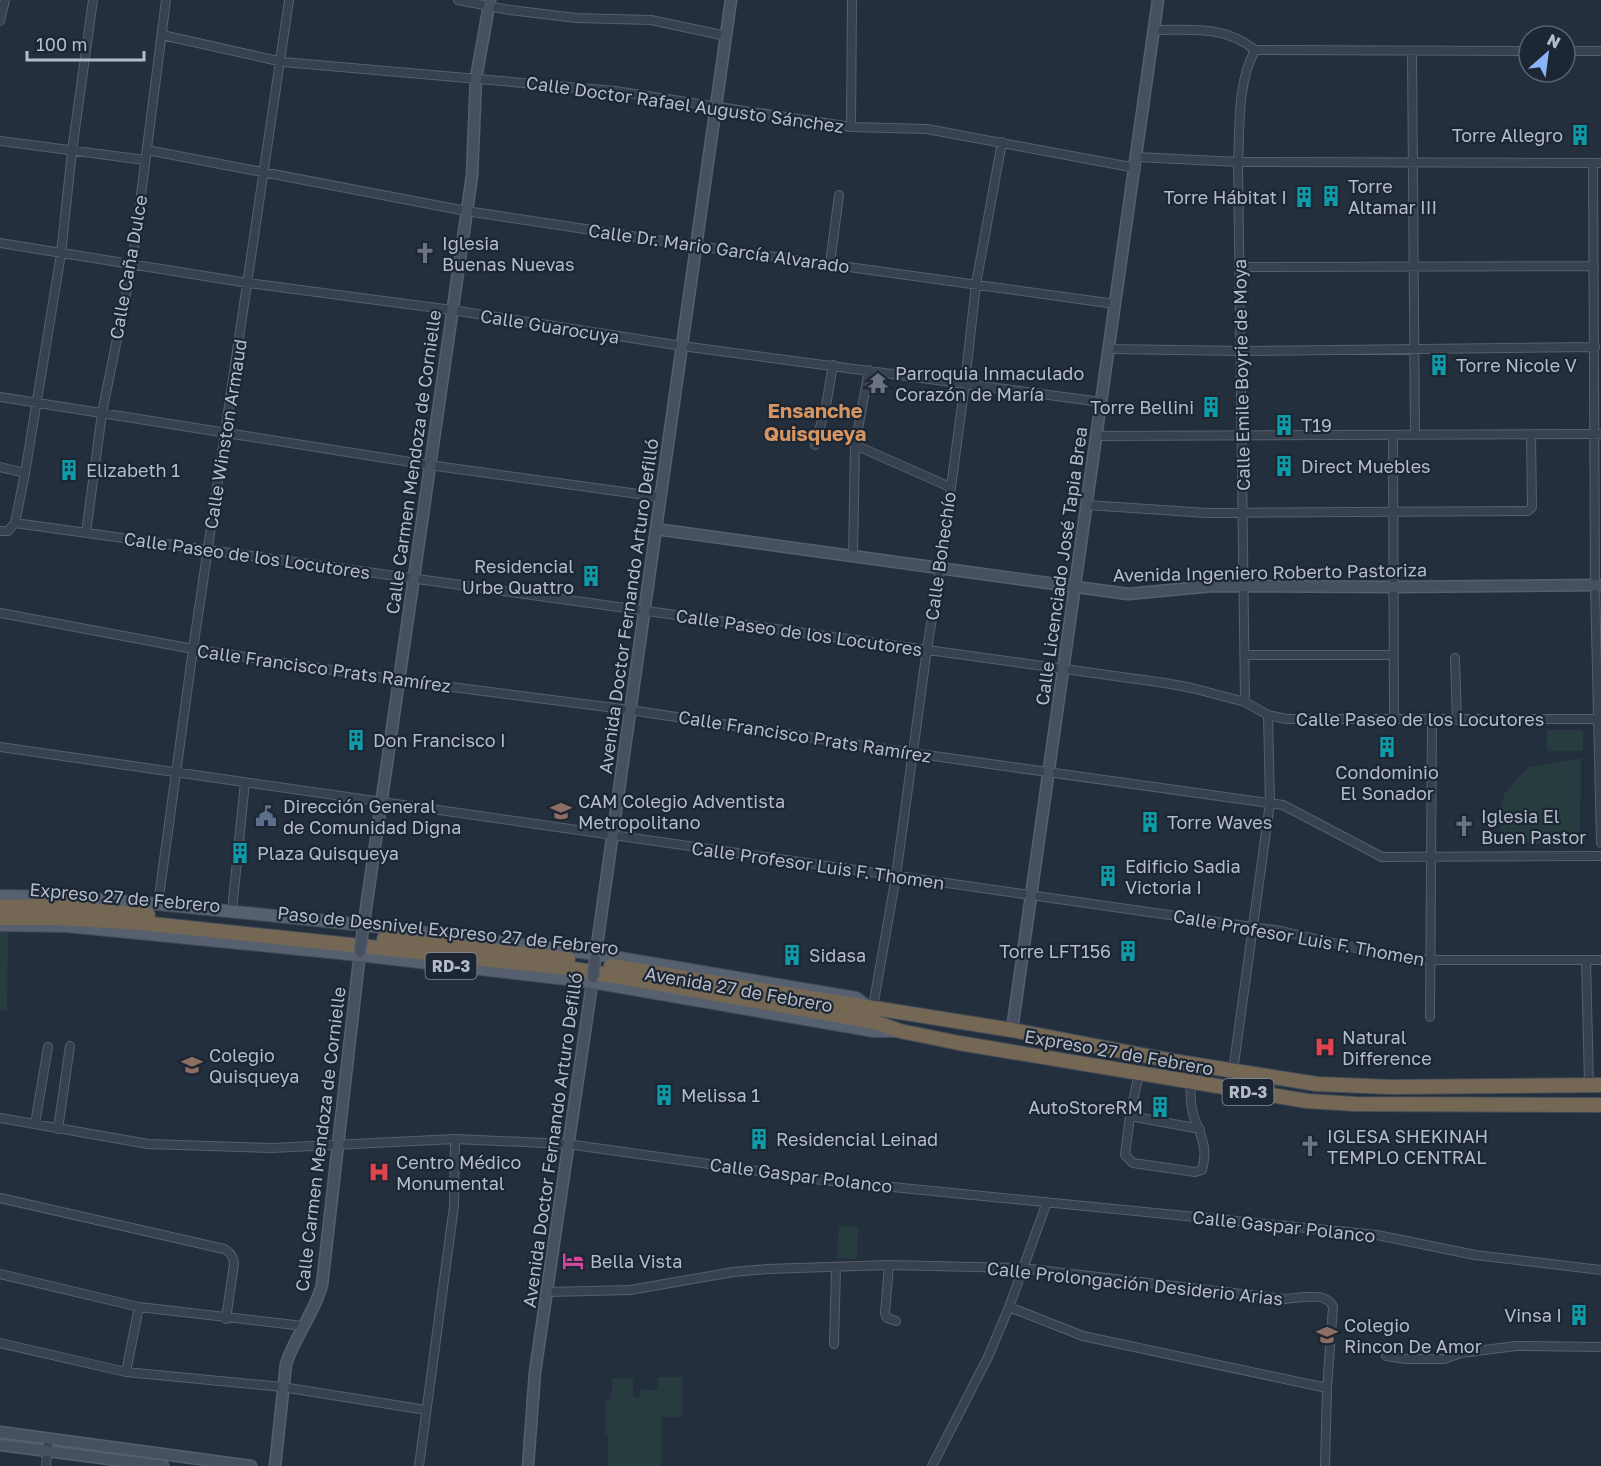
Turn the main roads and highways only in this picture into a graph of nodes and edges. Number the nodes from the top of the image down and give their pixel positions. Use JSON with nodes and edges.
{"nodes":[{"id":1,"x":0,"y":896,"type":"edge"},
{"id":2,"x":64,"y":897,"type":"junction"},
{"id":3,"x":0,"y":907,"type":"edge"},
{"id":4,"x":0,"y":918,"type":"edge"},
{"id":5,"x":141,"y":919,"type":"junction"},
{"id":6,"x":0,"y":925,"type":"edge"},
{"id":7,"x":67,"y":926,"type":"junction"},
{"id":8,"x":247,"y":929,"type":"joint"},
{"id":9,"x":641,"y":975,"type":"junction"},
{"id":10,"x":870,"y":1006,"type":"junction"},
{"id":11,"x":900,"y":1031,"type":"junction"},
{"id":12,"x":1595,"y":1084,"type":"edge"},
{"id":13,"x":1601,"y":1105,"type":"edge"}],
"edges":[{"from":1,"to":2,"type":"main road","name":"Avenida 27 de Febrero","number":"RD-3"},
{"from":2,"to":5,"type":"highway"},
{"from":2,"to":10,"type":"main road","name":"Avenida 27 de Febrero","number":"RD-3"},
{"from":3,"to":5,"type":"highway","name":"Expreso 27 de Febrero","number":"RD-3"},
{"from":4,"to":5,"type":"highway","name":"Expreso 27 de Febrero","number":"RD-3"},
{"from":5,"to":7,"type":"highway"},
{"from":5,"to":8,"type":"highway","name":"Expreso 27 de Febrero","number":"RD-3"},
{"from":6,"to":7,"type":"main road","name":"Avenida 27 de Febrero","number":"RD-3"},
{"from":7,"to":11,"type":"main road","name":"Avenida 27 de Febrero","number":"RD-3"},
{"from":8,"to":9,"type":"highway","name":"Paso de Desnivel Expreso 27 de Febrero","number":"RD-3"},
{"from":9,"to":10,"type":"highway","name":"Expreso 27 de Febrero","number":"RD-3"},
{"from":9,"to":11,"type":"highway","name":"Expreso 27 de Febrero","number":"RD-3"},
{"from":10,"to":12,"type":"highway","name":"Expreso 27 de Febrero","number":"RD-3"},
{"from":11,"to":13,"type":"highway","name":"Expreso 27 de Febrero","number":"RD-3"}]}
